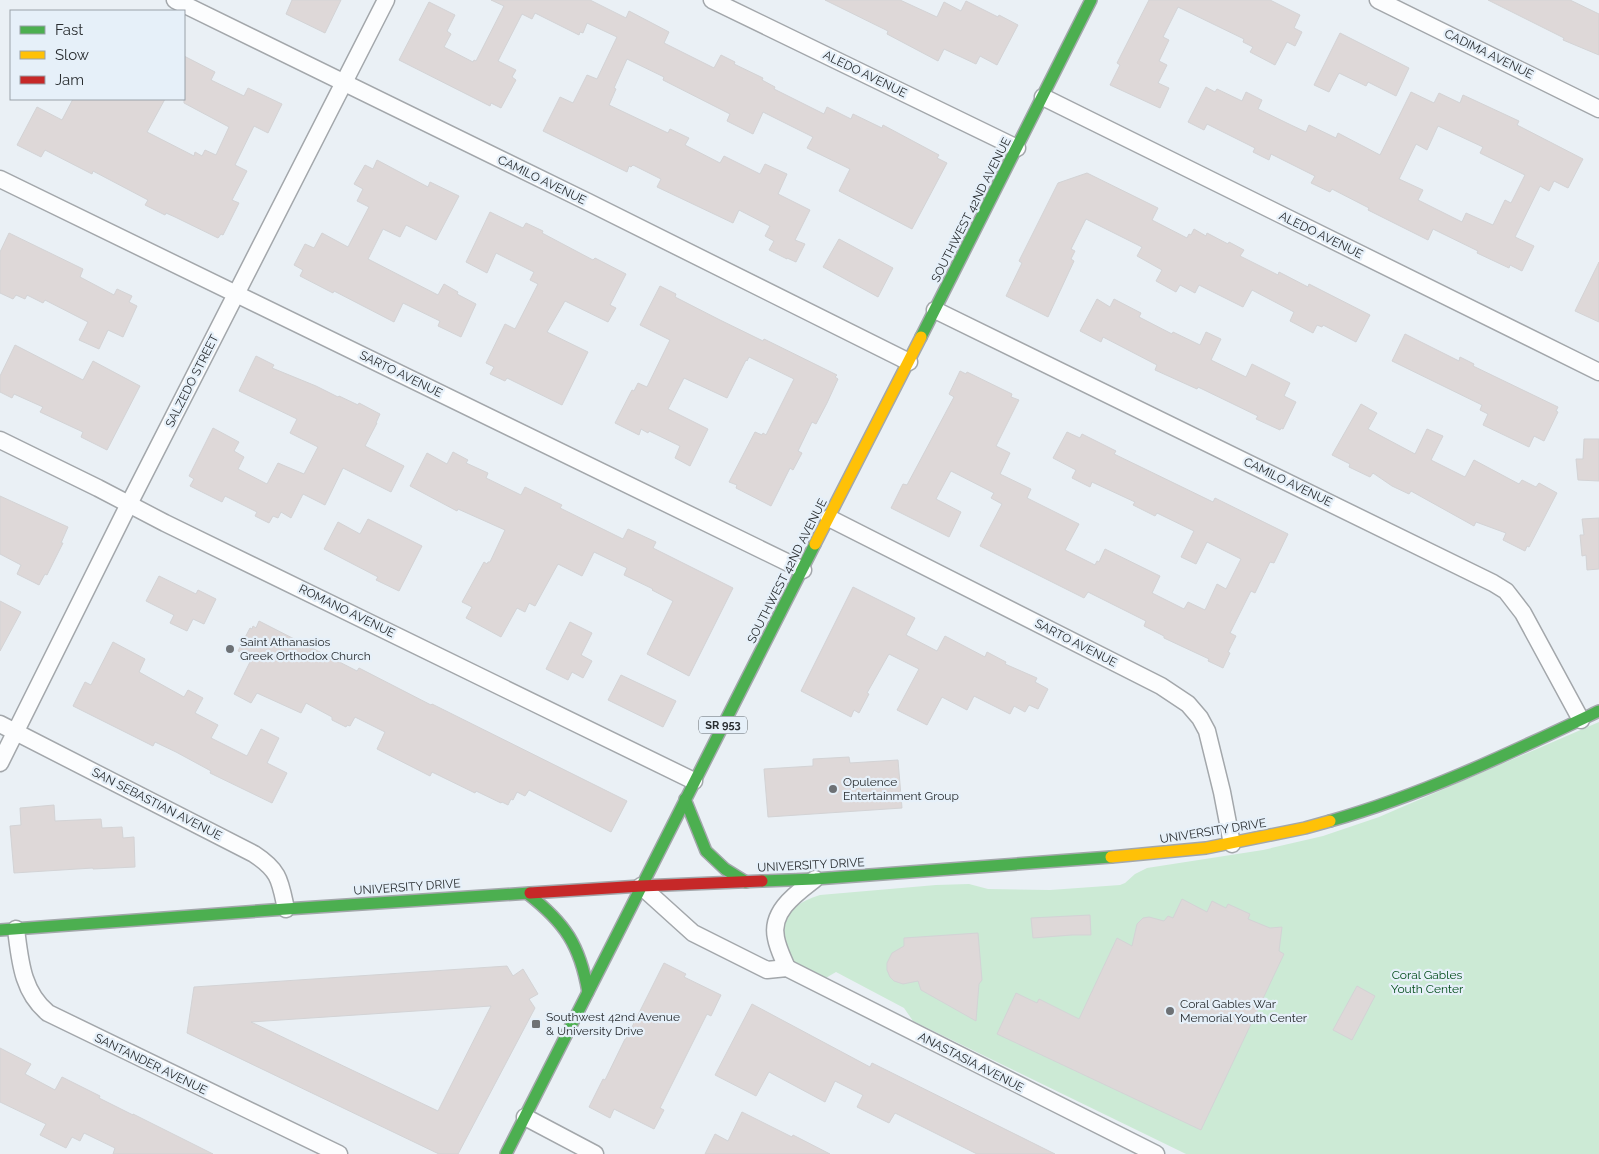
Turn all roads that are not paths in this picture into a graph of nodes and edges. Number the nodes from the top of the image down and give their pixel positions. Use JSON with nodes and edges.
{"nodes":[{"id":1,"x":175,"y":0,"type":"edge"},
{"id":2,"x":386,"y":0,"type":"edge"},
{"id":3,"x":712,"y":0,"type":"edge"},
{"id":4,"x":1091,"y":0,"type":"edge"},
{"id":5,"x":1378,"y":0,"type":"edge"},
{"id":6,"x":344,"y":83,"type":"junction"},
{"id":7,"x":1043,"y":97,"type":"junction"},
{"id":8,"x":1599,"y":109,"type":"edge"},
{"id":9,"x":1018,"y":148,"type":"junction"},
{"id":10,"x":0,"y":178,"type":"edge"},
{"id":11,"x":236,"y":294,"type":"junction"},
{"id":12,"x":935,"y":310,"type":"junction"},
{"id":13,"x":909,"y":362,"type":"junction"},
{"id":14,"x":1599,"y":372,"type":"edge"},
{"id":15,"x":0,"y":440,"type":"edge"},
{"id":16,"x":130,"y":504,"type":"junction"},
{"id":17,"x":829,"y":518,"type":"junction"},
{"id":18,"x":803,"y":570,"type":"junction"},
{"id":19,"x":1599,"y":711,"type":"edge"},
{"id":20,"x":1581,"y":720,"type":"junction"},
{"id":21,"x":0,"y":724,"type":"edge"},
{"id":22,"x":16,"y":732,"type":"junction"},
{"id":23,"x":0,"y":763,"type":"edge"},
{"id":24,"x":694,"y":781,"type":"junction"},
{"id":25,"x":685,"y":799,"type":"junction"},
{"id":26,"x":1232,"y":844,"type":"junction"},
{"id":27,"x":815,"y":879,"type":"junction"},
{"id":28,"x":746,"y":882,"type":"junction"},
{"id":29,"x":641,"y":886,"type":"junction"},
{"id":30,"x":528,"y":894,"type":"junction"},
{"id":31,"x":286,"y":909,"type":"junction"},
{"id":32,"x":8,"y":929,"type":"edge"},
{"id":33,"x":787,"y":968,"type":"junction"},
{"id":34,"x":588,"y":992,"type":"junction"},
{"id":35,"x":525,"y":1117,"type":"junction"},
{"id":36,"x":339,"y":1154,"type":"edge"},
{"id":37,"x":506,"y":1154,"type":"edge"},
{"id":38,"x":595,"y":1154,"type":"edge"},
{"id":39,"x":1156,"y":1154,"type":"edge"}],
"edges":[{"from":1,"to":6,"type":"street","name":"CAMILO AVENUE"},
{"from":2,"to":6,"type":"street","name":"SALZEDO STREET"},
{"from":3,"to":9,"type":"street","name":"ALEDO AVENUE"},
{"from":4,"to":7,"type":"street","name":"SOUTHWEST 42ND AVENUE","number":"SR 953"},
{"from":5,"to":8,"type":"street","name":"CADIMA AVENUE"},
{"from":6,"to":11,"type":"street","name":"SALZEDO STREET"},
{"from":6,"to":13,"type":"street","name":"CAMILO AVENUE"},
{"from":7,"to":9,"type":"street","name":"SOUTHWEST 42ND AVENUE","number":"SR 953"},
{"from":7,"to":14,"type":"street","name":"ALEDO AVENUE"},
{"from":9,"to":12,"type":"street","name":"SOUTHWEST 42ND AVENUE","number":"SR 953"},
{"from":10,"to":11,"type":"street","name":"SARTO AVENUE"},
{"from":11,"to":16,"type":"street","name":"SALZEDO STREET"},
{"from":11,"to":18,"type":"street","name":"SARTO AVENUE"},
{"from":12,"to":13,"type":"street","name":"SOUTHWEST 42ND AVENUE","number":"SR 953"},
{"from":12,"to":20,"type":"street","name":"CAMILO AVENUE"},
{"from":13,"to":17,"type":"street","name":"SOUTHWEST 42ND AVENUE","number":"SR 953"},
{"from":15,"to":16,"type":"street","name":"ROMANO AVENUE"},
{"from":16,"to":22,"type":"street","name":"SALZEDO STREET"},
{"from":16,"to":24,"type":"street","name":"ROMANO AVENUE"},
{"from":17,"to":18,"type":"street","name":"SOUTHWEST 42ND AVENUE","number":"SR 953"},
{"from":17,"to":26,"type":"street","name":"SARTO AVENUE"},
{"from":18,"to":24,"type":"street","name":"SOUTHWEST 42ND AVENUE","number":"SR 953"},
{"from":19,"to":20,"type":"street","name":"UNIVERSITY DRIVE"},
{"from":20,"to":26,"type":"street","name":"UNIVERSITY DRIVE"},
{"from":21,"to":22,"type":"street","name":"SAN SEBASTIAN AVENUE"},
{"from":22,"to":23,"type":"street","name":"SALZEDO STREET"},
{"from":22,"to":31,"type":"street","name":"SAN SEBASTIAN AVENUE"},
{"from":24,"to":25,"type":"street","name":"SOUTHWEST 42ND AVENUE","number":"SR 953"},
{"from":25,"to":28,"type":"street"},
{"from":25,"to":29,"type":"street","name":"SOUTHWEST 42ND AVENUE","number":"SR 953"},
{"from":26,"to":27,"type":"street","name":"UNIVERSITY DRIVE"},
{"from":27,"to":28,"type":"street","name":"UNIVERSITY DRIVE"},
{"from":27,"to":33,"type":"street"},
{"from":28,"to":29,"type":"street","name":"UNIVERSITY DRIVE"},
{"from":29,"to":30,"type":"street","name":"UNIVERSITY DRIVE"},
{"from":29,"to":33,"type":"street","name":"ANASTASIA AVENUE"},
{"from":29,"to":34,"type":"street","name":"SOUTHWEST 42ND AVENUE","number":"SR 953"},
{"from":30,"to":31,"type":"street","name":"UNIVERSITY DRIVE"},
{"from":30,"to":34,"type":"street"},
{"from":31,"to":32,"type":"street","name":"UNIVERSITY DRIVE"},
{"from":32,"to":36,"type":"street","name":"SANTANDER AVENUE"},
{"from":33,"to":39,"type":"street","name":"ANASTASIA AVENUE"},
{"from":34,"to":35,"type":"street","name":"SOUTHWEST 42ND AVENUE","number":"SR 953"},
{"from":35,"to":37,"type":"street","name":"SOUTHWEST 42ND AVENUE","number":"SR 953"},
{"from":35,"to":38,"type":"street"}]}
